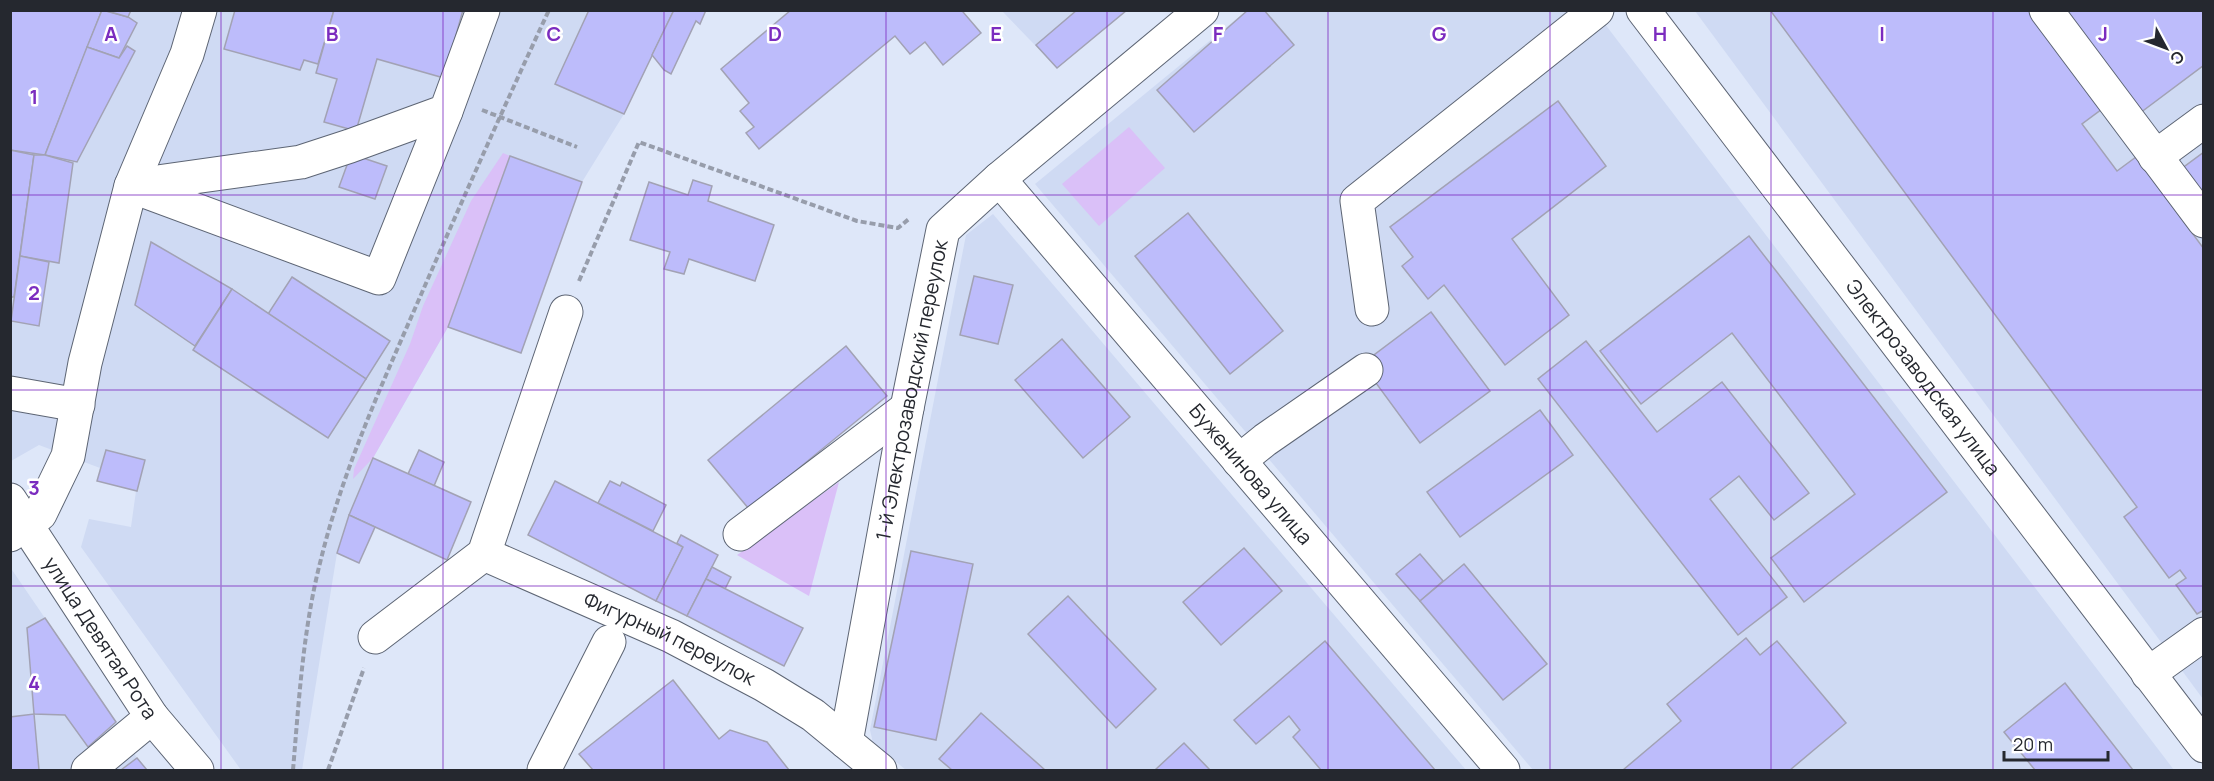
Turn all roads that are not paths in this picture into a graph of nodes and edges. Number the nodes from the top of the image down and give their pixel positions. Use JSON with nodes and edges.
{"nodes":[{"id":1,"x":200,"y":10,"type":"edge"},
{"id":2,"x":483,"y":10,"type":"edge"},
{"id":3,"x":1202,"y":10,"type":"edge"},
{"id":4,"x":1597,"y":10,"type":"edge"},
{"id":5,"x":1643,"y":10,"type":"edge"},
{"id":6,"x":2046,"y":10,"type":"edge"},
{"id":7,"x":446,"y":111,"type":"junction"},
{"id":8,"x":2204,"y":121,"type":"edge"},
{"id":9,"x":2156,"y":157,"type":"junction"},
{"id":10,"x":999,"y":179,"type":"junction"},
{"id":11,"x":131,"y":186,"type":"junction"},
{"id":12,"x":2204,"y":221,"type":"edge"},
{"id":13,"x":1372,"y":309,"type":"dead end"},
{"id":14,"x":566,"y":312,"type":"road end"},
{"id":15,"x":1366,"y":370,"type":"dead end"},
{"id":16,"x":10,"y":393,"type":"edge"},
{"id":17,"x":78,"y":405,"type":"junction"},
{"id":18,"x":907,"y":408,"type":"junction"},
{"id":19,"x":1239,"y":461,"type":"junction"},
{"id":20,"x":16,"y":520,"type":"edge"},
{"id":21,"x":740,"y":534,"type":"dead end"},
{"id":22,"x":484,"y":554,"type":"junction"},
{"id":23,"x":2204,"y":634,"type":"edge"},
{"id":24,"x":375,"y":637,"type":"road end"},
{"id":25,"x":609,"y":642,"type":"dead end"},
{"id":26,"x":2148,"y":674,"type":"junction"},
{"id":27,"x":153,"y":717,"type":"junction"},
{"id":28,"x":846,"y":742,"type":"junction"},
{"id":29,"x":2204,"y":746,"type":"edge"},
{"id":30,"x":88,"y":771,"type":"edge"},
{"id":31,"x":196,"y":771,"type":"edge"},
{"id":32,"x":544,"y":771,"type":"edge"},
{"id":33,"x":880,"y":771,"type":"edge"},
{"id":34,"x":1503,"y":771,"type":"edge"}],
"edges":[{"from":1,"to":11,"type":"street"},
{"from":2,"to":7,"type":"street"},
{"from":3,"to":10,"type":"street","name":"1-й Электрозаводский переулок"},
{"from":4,"to":13,"type":"street"},
{"from":5,"to":26,"type":"street","name":"Электрозаводская улица"},
{"from":6,"to":9,"type":"street"},
{"from":7,"to":11,"type":"street"},
{"from":7,"to":11,"type":"street"},
{"from":8,"to":9,"type":"street"},
{"from":9,"to":12,"type":"street"},
{"from":10,"to":18,"type":"street","name":"1-й Электрозаводский переулок"},
{"from":10,"to":19,"type":"street","name":"Буженинова улица"},
{"from":11,"to":17,"type":"street"},
{"from":14,"to":22,"type":"street"},
{"from":15,"to":19,"type":"street"},
{"from":16,"to":17,"type":"street"},
{"from":17,"to":20,"type":"street"},
{"from":18,"to":21,"type":"street"},
{"from":18,"to":28,"type":"street","name":"1-й Электрозаводский переулок"},
{"from":19,"to":34,"type":"street","name":"Буженинова улица"},
{"from":20,"to":27,"type":"street","name":"улица Девятая Рота"},
{"from":22,"to":24,"type":"street"},
{"from":22,"to":28,"type":"street","name":"Фигурный переулок"},
{"from":23,"to":26,"type":"street"},
{"from":25,"to":32,"type":"street"},
{"from":26,"to":29,"type":"street","name":"Электрозаводская улица"},
{"from":27,"to":30,"type":"street"},
{"from":27,"to":31,"type":"street","name":"улица Девятая Рота"},
{"from":28,"to":33,"type":"street","name":"Фигурный переулок"}]}
